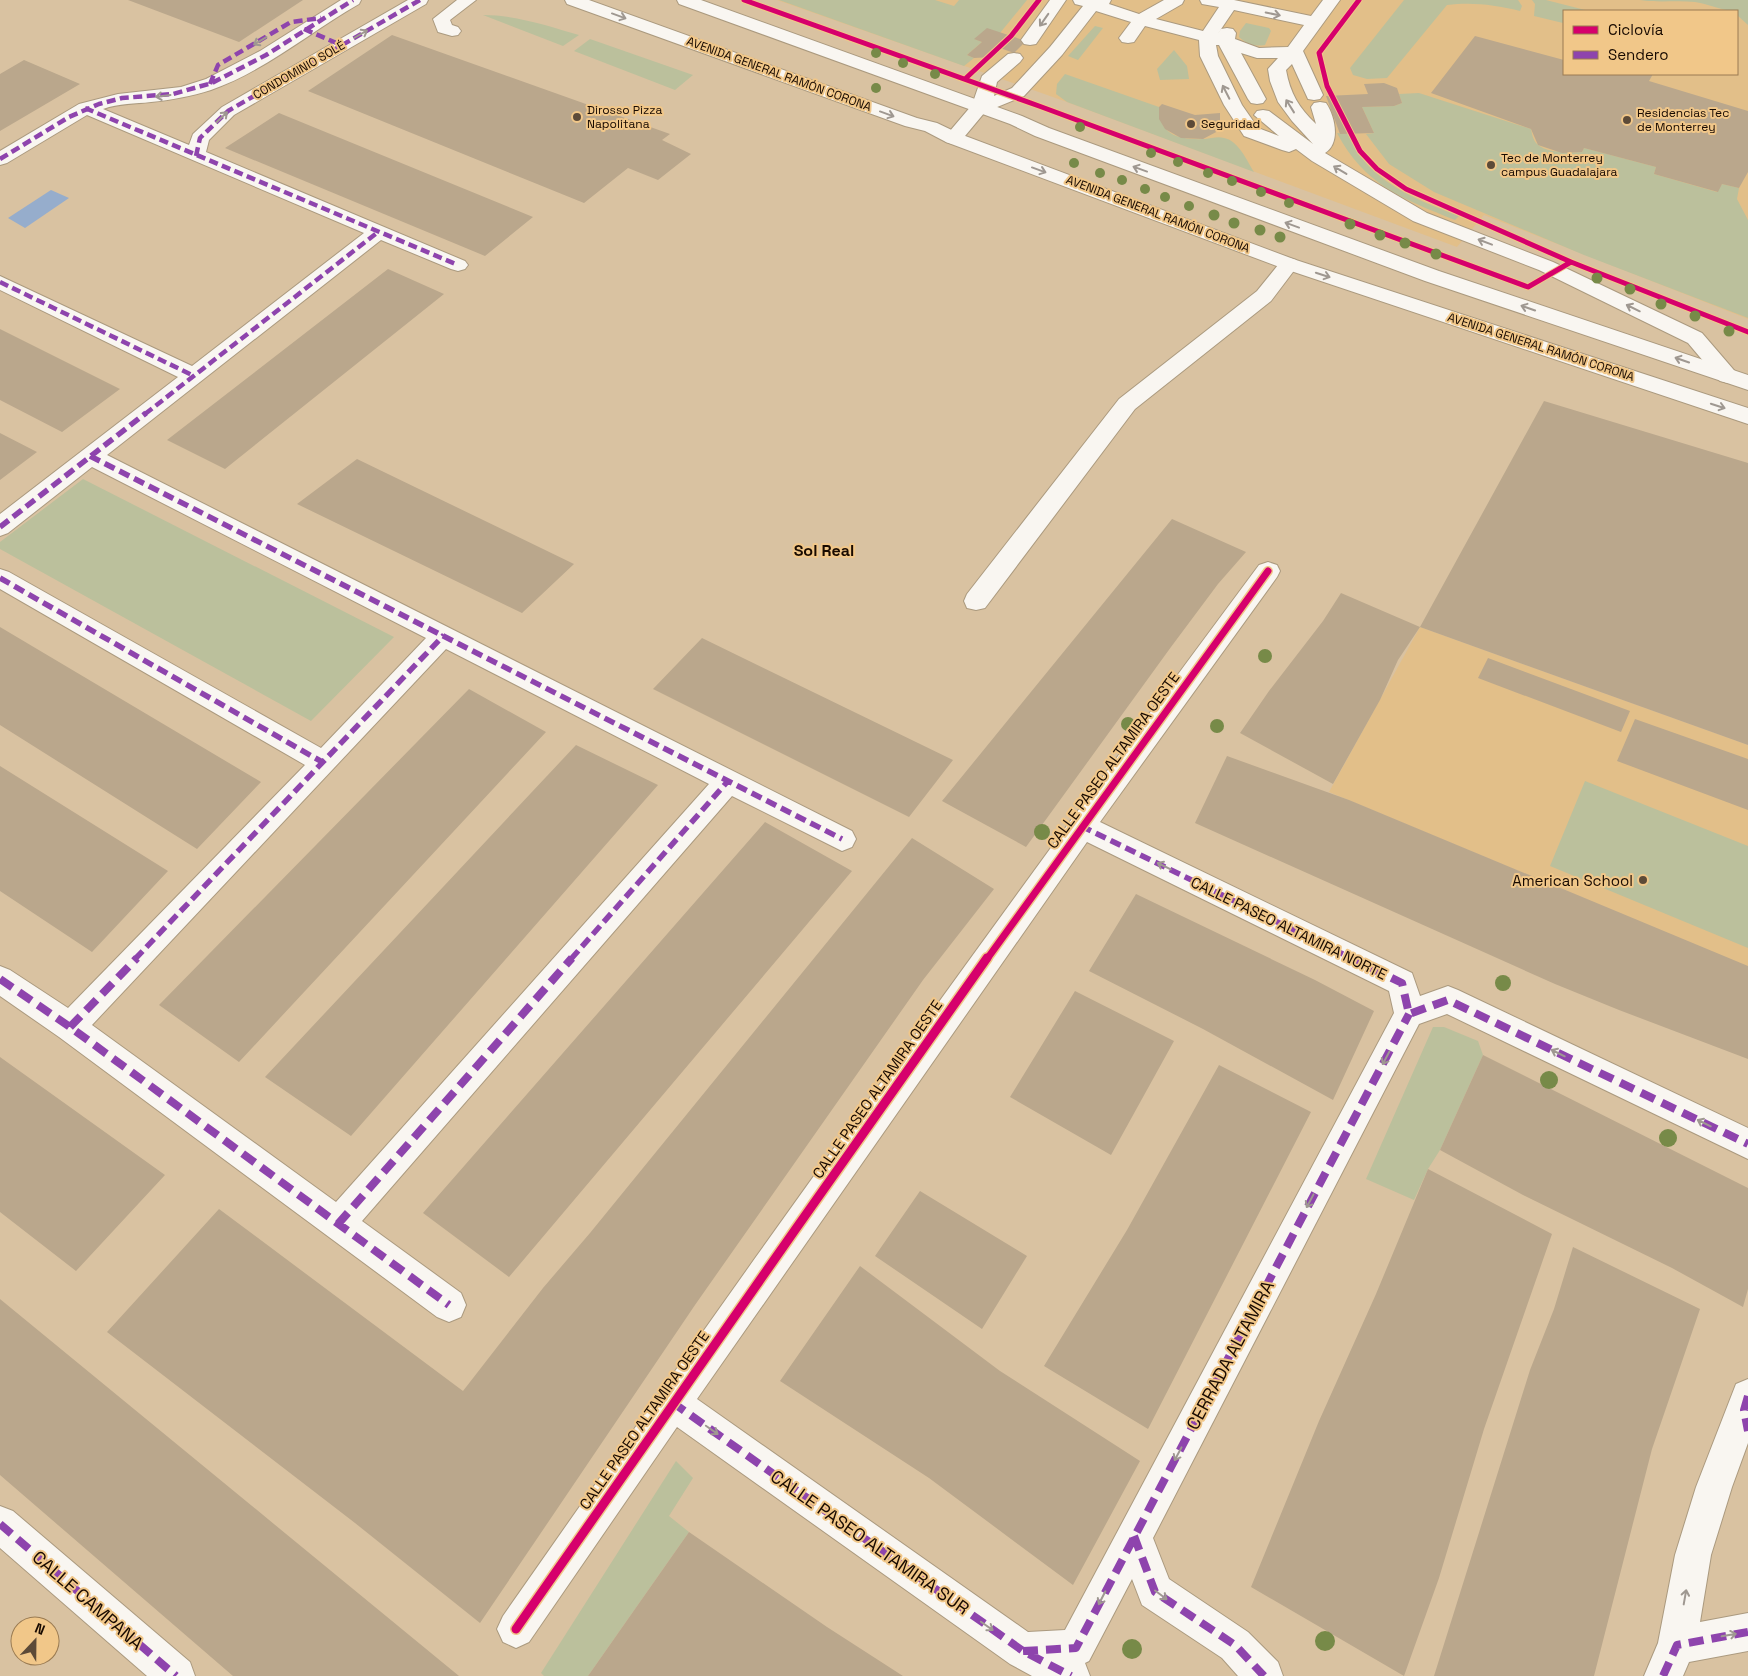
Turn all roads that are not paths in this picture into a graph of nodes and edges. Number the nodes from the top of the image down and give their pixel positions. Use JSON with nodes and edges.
{"nodes":[{"id":1,"x":353,"y":0,"type":"edge"},
{"id":2,"x":420,"y":0,"type":"edge"},
{"id":3,"x":468,"y":0,"type":"edge"},
{"id":4,"x":573,"y":0,"type":"edge"},
{"id":5,"x":685,"y":0,"type":"edge"},
{"id":6,"x":1058,"y":0,"type":"edge"},
{"id":7,"x":1176,"y":0,"type":"edge"},
{"id":8,"x":1208,"y":0,"type":"edge"},
{"id":9,"x":1332,"y":0,"type":"edge"},
{"id":10,"x":1095,"y":2,"type":"edge"},
{"id":11,"x":1230,"y":4,"type":"junction"},
{"id":12,"x":321,"y":18,"type":"junction"},
{"id":13,"x":1141,"y":20,"type":"junction"},
{"id":14,"x":290,"y":22,"type":"junction"},
{"id":15,"x":1314,"y":22,"type":"junction"},
{"id":16,"x":705,"y":27,"type":"junction"},
{"id":17,"x":307,"y":30,"type":"junction"},
{"id":18,"x":452,"y":31,"type":"dead end"},
{"id":19,"x":1207,"y":37,"type":"junction"},
{"id":20,"x":1128,"y":38,"type":"dead end"},
{"id":21,"x":1030,"y":40,"type":"dead end"},
{"id":22,"x":1226,"y":42,"type":"junction"},
{"id":23,"x":341,"y":45,"type":"junction"},
{"id":24,"x":1295,"y":52,"type":"junction"},
{"id":25,"x":1063,"y":53,"type":"dead end"},
{"id":26,"x":1014,"y":58,"type":"dead end"},
{"id":27,"x":1278,"y":69,"type":"junction"},
{"id":28,"x":210,"y":84,"type":"junction"},
{"id":29,"x":85,"y":108,"type":"junction"},
{"id":30,"x":980,"y":108,"type":"junction"},
{"id":31,"x":953,"y":138,"type":"junction"},
{"id":32,"x":1321,"y":149,"type":"junction"},
{"id":33,"x":196,"y":156,"type":"junction"},
{"id":34,"x":0,"y":160,"type":"edge"},
{"id":35,"x":378,"y":232,"type":"junction"},
{"id":36,"x":1289,"y":264,"type":"junction"},
{"id":37,"x":458,"y":265,"type":"dead end"},
{"id":38,"x":0,"y":282,"type":"edge"},
{"id":39,"x":192,"y":375,"type":"junction"},
{"id":40,"x":1738,"y":380,"type":"edge"},
{"id":41,"x":1748,"y":416,"type":"edge"},
{"id":42,"x":90,"y":456,"type":"junction"},
{"id":43,"x":0,"y":527,"type":"edge"},
{"id":44,"x":1268,"y":571,"type":"dead end"},
{"id":45,"x":0,"y":578,"type":"edge"},
{"id":46,"x":976,"y":601,"type":"dead end"},
{"id":47,"x":444,"y":635,"type":"junction"},
{"id":48,"x":324,"y":763,"type":"junction"},
{"id":49,"x":728,"y":781,"type":"junction"},
{"id":50,"x":1089,"y":814,"type":"junction"},
{"id":51,"x":842,"y":838,"type":"dead end"},
{"id":52,"x":0,"y":979,"type":"edge"},
{"id":53,"x":1409,"y":1014,"type":"junction"},
{"id":54,"x":70,"y":1027,"type":"junction"},
{"id":55,"x":1748,"y":1144,"type":"edge"},
{"id":56,"x":338,"y":1224,"type":"junction"},
{"id":57,"x":449,"y":1305,"type":"dead end"},
{"id":58,"x":672,"y":1402,"type":"junction"},
{"id":59,"x":1747,"y":1412,"type":"edge"},
{"id":60,"x":0,"y":1524,"type":"edge"},
{"id":61,"x":1134,"y":1536,"type":"junction"},
{"id":62,"x":516,"y":1629,"type":"dead end"},
{"id":63,"x":1748,"y":1632,"type":"edge"},
{"id":64,"x":1023,"y":1651,"type":"junction"},
{"id":65,"x":1670,"y":1660,"type":"edge"},
{"id":66,"x":176,"y":1676,"type":"edge"},
{"id":67,"x":1071,"y":1676,"type":"edge"},
{"id":68,"x":1264,"y":1676,"type":"edge"}],
"edges":[{"from":1,"to":12,"type":"street","name":"CONDOMINIO SOLÉ"},
{"from":23,"to":2,"type":"street","name":"CONDOMINIO SOLÉ","one_way":true},
{"from":3,"to":18,"type":"street"},
{"from":4,"to":16,"type":"street","name":"AVENIDA GENERAL RAMÓN CORONA","one_way":true},
{"from":5,"to":16,"type":"street","name":"AVENIDA GENERAL RAMÓN CORONA"},
{"from":6,"to":21,"type":"street","one_way":true},
{"from":7,"to":13,"type":"street"},
{"from":8,"to":11,"type":"street"},
{"from":9,"to":15,"type":"street"},
{"from":10,"to":13,"type":"street"},
{"from":10,"to":25,"type":"street"},
{"from":10,"to":30,"type":"street"},
{"from":11,"to":15,"type":"street","one_way":true},
{"from":11,"to":19,"type":"street"},
{"from":11,"to":22,"type":"street"},
{"from":12,"to":14,"type":"street","name":"CONDOMINIO SOLÉ"},
{"from":12,"to":17,"type":"street","name":"CONDOMINIO SOLÉ"},
{"from":13,"to":19,"type":"street"},
{"from":13,"to":20,"type":"street"},
{"from":14,"to":17,"type":"street"},
{"from":14,"to":28,"type":"street","name":"CONDOMINIO SOLÉ","one_way":true},
{"from":15,"to":24,"type":"street"},
{"from":16,"to":30,"type":"street","name":"AVENIDA GENERAL RAMÓN CORONA"},
{"from":16,"to":31,"type":"street","name":"AVENIDA GENERAL RAMÓN CORONA","one_way":true},
{"from":17,"to":23,"type":"street"},
{"from":17,"to":28,"type":"street","name":"CONDOMINIO SOLÉ"},
{"from":19,"to":22,"type":"street"},
{"from":32,"to":19,"type":"street","one_way":true},
{"from":22,"to":24,"type":"street"},
{"from":22,"to":27,"type":"street"},
{"from":22,"to":32,"type":"street"},
{"from":33,"to":23,"type":"street","name":"CONDOMINIO SOLÉ","one_way":true},
{"from":24,"to":27,"type":"street"},
{"from":24,"to":32,"type":"street"},
{"from":26,"to":30,"type":"street"},
{"from":32,"to":27,"type":"street","one_way":true},
{"from":28,"to":29,"type":"street","name":"CONDOMINIO SOLÉ","one_way":true},
{"from":29,"to":33,"type":"street"},
{"from":29,"to":34,"type":"street","name":"CONDOMINIO SOLÉ"},
{"from":30,"to":31,"type":"street"},
{"from":40,"to":30,"type":"street","name":"AVENIDA GENERAL RAMÓN CORONA","one_way":true},
{"from":31,"to":36,"type":"street","name":"AVENIDA GENERAL RAMÓN CORONA","one_way":true},
{"from":40,"to":32,"type":"street","one_way":true},
{"from":33,"to":35,"type":"street"},
{"from":35,"to":37,"type":"street"},
{"from":35,"to":39,"type":"street"},
{"from":36,"to":41,"type":"street","name":"AVENIDA GENERAL RAMÓN CORONA","one_way":true},
{"from":36,"to":46,"type":"street"},
{"from":38,"to":39,"type":"street"},
{"from":39,"to":42,"type":"street"},
{"from":42,"to":43,"type":"street"},
{"from":42,"to":47,"type":"street"},
{"from":44,"to":50,"type":"street","name":"CALLE PASEO ALTAMIRA OESTE"},
{"from":45,"to":48,"type":"street"},
{"from":47,"to":48,"type":"street"},
{"from":47,"to":49,"type":"street"},
{"from":48,"to":54,"type":"street"},
{"from":49,"to":51,"type":"street"},
{"from":49,"to":56,"type":"street"},
{"from":53,"to":50,"type":"street","name":"CALLE PASEO ALTAMIRA NORTE","one_way":true},
{"from":50,"to":58,"type":"street","name":"CALLE PASEO ALTAMIRA OESTE"},
{"from":52,"to":54,"type":"street"},
{"from":55,"to":53,"type":"street","one_way":true},
{"from":53,"to":61,"type":"street","name":"CERRADA ALTAMIRA","one_way":true},
{"from":54,"to":56,"type":"street"},
{"from":56,"to":57,"type":"street"},
{"from":58,"to":62,"type":"street","name":"CALLE PASEO ALTAMIRA OESTE"},
{"from":58,"to":64,"type":"street","name":"CALLE PASEO ALTAMIRA SUR","one_way":true},
{"from":65,"to":59,"type":"street","one_way":true},
{"from":60,"to":66,"type":"street","name":"CALLE CAMPANA"},
{"from":61,"to":64,"type":"street","name":"CERRADA ALTAMIRA","one_way":true},
{"from":61,"to":68,"type":"street","one_way":true},
{"from":65,"to":63,"type":"street","one_way":true},
{"from":64,"to":67,"type":"street","name":"CALLE PASEO ALTAMIRA SUR"}]}
